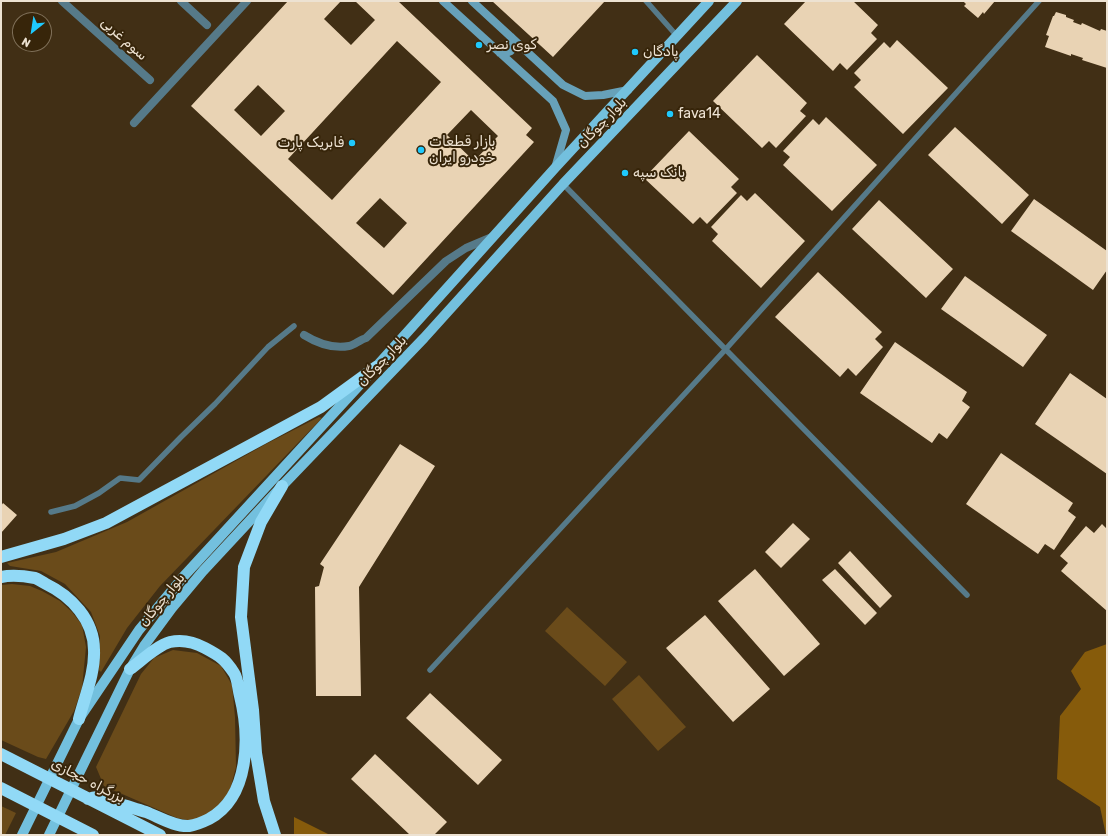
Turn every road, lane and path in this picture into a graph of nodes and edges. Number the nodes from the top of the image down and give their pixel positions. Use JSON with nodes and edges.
{"nodes":[{"id":1,"x":62,"y":1,"type":"edge"},
{"id":2,"x":181,"y":1,"type":"edge"},
{"id":3,"x":247,"y":1,"type":"edge"},
{"id":4,"x":443,"y":1,"type":"edge"},
{"id":5,"x":472,"y":1,"type":"edge"},
{"id":6,"x":646,"y":1,"type":"edge"},
{"id":7,"x":709,"y":1,"type":"edge"},
{"id":8,"x":737,"y":1,"type":"edge"},
{"id":9,"x":1039,"y":1,"type":"edge"},
{"id":10,"x":207,"y":25,"type":"dead end"},
{"id":11,"x":677,"y":36,"type":"junction"},
{"id":12,"x":511,"y":37,"type":"junction"},
{"id":13,"x":500,"y":53,"type":"junction"},
{"id":14,"x":150,"y":80,"type":"dead end"},
{"id":15,"x":628,"y":90,"type":"junction"},
{"id":16,"x":134,"y":123,"type":"dead end"},
{"id":17,"x":555,"y":168,"type":"junction"},
{"id":18,"x":563,"y":184,"type":"junction"},
{"id":19,"x":496,"y":234,"type":"junction"},
{"id":20,"x":294,"y":326,"type":"dead end"},
{"id":21,"x":304,"y":335,"type":"dead end"},
{"id":22,"x":724,"y":350,"type":"junction"},
{"id":23,"x":376,"y":367,"type":"junction"},
{"id":24,"x":282,"y":486,"type":"junction"},
{"id":25,"x":51,"y":512,"type":"dead end"},
{"id":26,"x":1,"y":557,"type":"edge"},
{"id":27,"x":1,"y":577,"type":"edge"},
{"id":28,"x":967,"y":595,"type":"dead end"},
{"id":29,"x":130,"y":669,"type":"junction"},
{"id":30,"x":430,"y":670,"type":"dead end"},
{"id":31,"x":79,"y":719,"type":"junction"},
{"id":32,"x":2,"y":754,"type":"edge"},
{"id":33,"x":1,"y":788,"type":"edge"},
{"id":34,"x":88,"y":799,"type":"junction"},
{"id":35,"x":22,"y":835,"type":"edge"},
{"id":36,"x":49,"y":835,"type":"edge"},
{"id":37,"x":92,"y":835,"type":"edge"},
{"id":38,"x":160,"y":835,"type":"edge"},
{"id":39,"x":275,"y":835,"type":"edge"}],
"edges":[{"from":1,"to":14,"type":"street","name":"سوم غربی"},
{"from":2,"to":10,"type":"street"},
{"from":3,"to":16,"type":"street"},
{"from":4,"to":13,"type":"main road"},
{"from":5,"to":12,"type":"main road"},
{"from":6,"to":11,"type":"lane"},
{"from":7,"to":11,"type":"main road","name":"بلوار چوگان"},
{"from":8,"to":18,"type":"main road","name":"بلوار چوگان"},
{"from":9,"to":22,"type":"lane"},
{"from":11,"to":15,"type":"main road","name":"بلوار چوگان"},
{"from":12,"to":13,"type":"main road"},
{"from":12,"to":15,"type":"main road"},
{"from":13,"to":17,"type":"main road"},
{"from":15,"to":17,"type":"main road","name":"بلوار چوگان"},
{"from":17,"to":19,"type":"main road","name":"بلوار چوگان"},
{"from":18,"to":22,"type":"lane"},
{"from":18,"to":24,"type":"main road","name":"بلوار چوگان"},
{"from":19,"to":21,"type":"street"},
{"from":19,"to":23,"type":"main road","name":"بلوار چوگان"},
{"from":20,"to":25,"type":"lane"},
{"from":22,"to":28,"type":"lane"},
{"from":22,"to":30,"type":"lane"},
{"from":23,"to":26,"type":"highway"},
{"from":23,"to":31,"type":"main road","name":"بلوار چوگان"},
{"from":24,"to":29,"type":"main road","name":"بلوار چوگان"},
{"from":24,"to":39,"type":"highway"},
{"from":27,"to":31,"type":"highway"},
{"from":29,"to":34,"type":"highway"},
{"from":29,"to":36,"type":"main road","name":"بلوار چوگان"},
{"from":31,"to":35,"type":"main road","name":"بلوار چوگان"},
{"from":32,"to":34,"type":"highway","name":"بزرگراه حجازی"},
{"from":33,"to":37,"type":"highway"},
{"from":34,"to":38,"type":"highway","name":"بزرگراه حجازی"}]}
